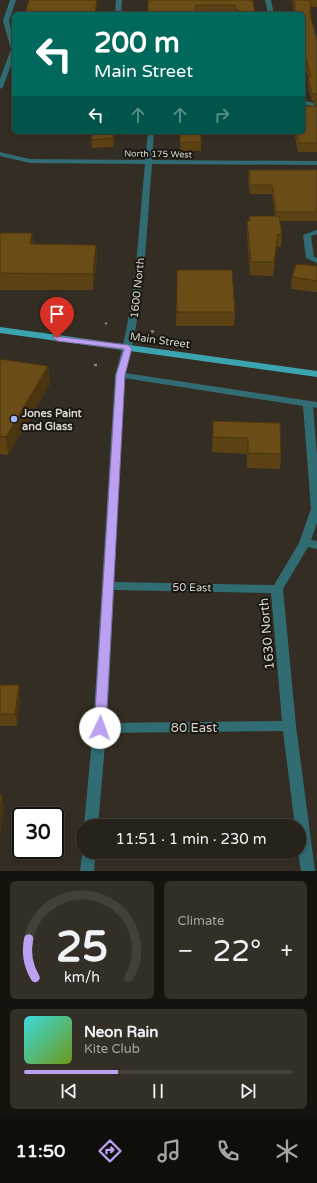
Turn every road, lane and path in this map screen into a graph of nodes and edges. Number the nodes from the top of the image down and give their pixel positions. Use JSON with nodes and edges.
{"nodes":[{"id":1,"x":13,"y":0,"type":"edge"},
{"id":2,"x":119,"y":0,"type":"edge"},
{"id":3,"x":268,"y":0,"type":"edge"},
{"id":4,"x":118,"y":12,"type":"edge"},
{"id":5,"x":271,"y":12,"type":"edge"},
{"id":6,"x":12,"y":42,"type":"edge"},
{"id":7,"x":12,"y":54,"type":"edge"},
{"id":8,"x":0,"y":87,"type":"edge"},
{"id":9,"x":305,"y":103,"type":"edge"},
{"id":10,"x":317,"y":106,"type":"edge"},
{"id":11,"x":150,"y":134,"type":"edge"},
{"id":12,"x":0,"y":154,"type":"edge"},
{"id":13,"x":148,"y":163,"type":"junction"},
{"id":14,"x":317,"y":163,"type":"edge"},
{"id":15,"x":317,"y":232,"type":"edge"},
{"id":16,"x":317,"y":261,"type":"edge"},
{"id":17,"x":0,"y":330,"type":"edge"},
{"id":18,"x":128,"y":348,"type":"junction"},
{"id":19,"x":317,"y":374,"type":"edge"},
{"id":20,"x":120,"y":375,"type":"junction"},
{"id":21,"x":313,"y":404,"type":"edge"},
{"id":22,"x":311,"y":544,"type":"edge"},
{"id":23,"x":108,"y":586,"type":"junction"},
{"id":24,"x":277,"y":589,"type":"junction"},
{"id":25,"x":289,"y":726,"type":"junction"},
{"id":26,"x":100,"y":728,"type":"junction"},
{"id":27,"x":92,"y":819,"type":"edge"},
{"id":28,"x":88,"y":859,"type":"edge"},
{"id":29,"x":87,"y":871,"type":"edge"},
{"id":30,"x":308,"y":871,"type":"edge"}],
"edges":[{"from":1,"to":6,"type":"street"},
{"from":2,"to":4,"type":"street"},
{"from":3,"to":5,"type":"street"},
{"from":7,"to":8,"type":"street"},
{"from":9,"to":10,"type":"street"},
{"from":11,"to":13,"type":"street","name":"1600 North"},
{"from":12,"to":13,"type":"street","name":"North 175 West"},
{"from":13,"to":14,"type":"street","name":"North 175 West"},
{"from":13,"to":18,"type":"street","name":"1600 North"},
{"from":15,"to":16,"type":"street"},
{"from":17,"to":18,"type":"main road","name":"Main Street"},
{"from":18,"to":19,"type":"main road","name":"Main Street"},
{"from":18,"to":20,"type":"street","name":"1600 North"},
{"from":20,"to":21,"type":"street"},
{"from":20,"to":23,"type":"street","name":"1600 North"},
{"from":21,"to":22,"type":"street","name":"1630 North"},
{"from":22,"to":24,"type":"street","name":"1630 North"},
{"from":23,"to":24,"type":"street","name":"50 East"},
{"from":23,"to":26,"type":"street","name":"1600 North"},
{"from":24,"to":25,"type":"street","name":"1630 North"},
{"from":25,"to":26,"type":"street","name":"80 East"},
{"from":25,"to":30,"type":"street","name":"1630 North"},
{"from":26,"to":27,"type":"street","name":"1600 North"},
{"from":28,"to":29,"type":"street"}]}
